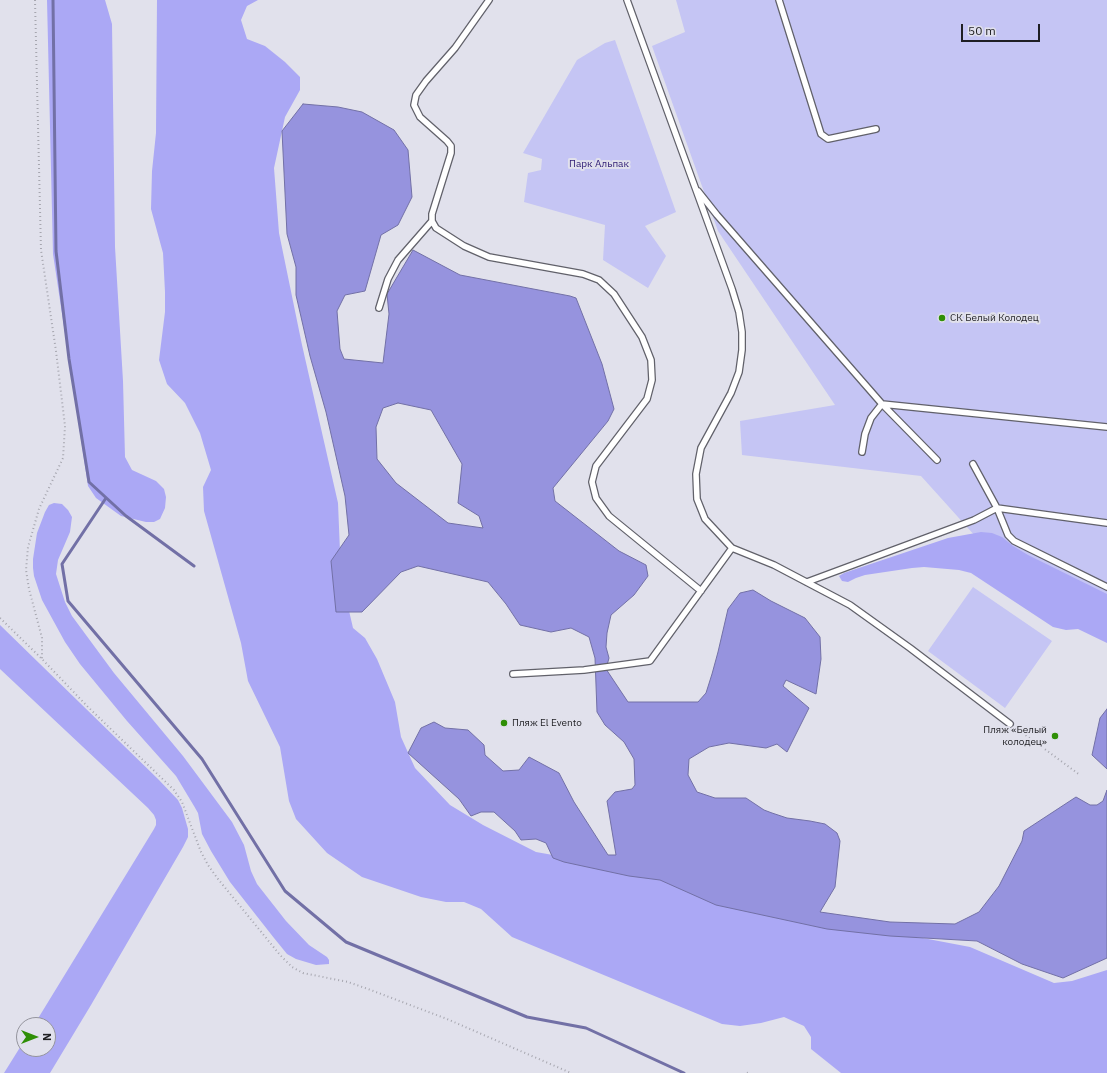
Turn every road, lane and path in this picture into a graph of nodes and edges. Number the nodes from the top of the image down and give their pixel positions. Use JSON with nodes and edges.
{"nodes":[{"id":1,"x":36,"y":0,"type":"edge"},
{"id":2,"x":489,"y":0,"type":"edge"},
{"id":3,"x":627,"y":0,"type":"edge"},
{"id":4,"x":779,"y":0,"type":"edge"},
{"id":5,"x":876,"y":129,"type":"dead end"},
{"id":6,"x":695,"y":187,"type":"junction"},
{"id":7,"x":432,"y":221,"type":"junction"},
{"id":8,"x":379,"y":308,"type":"dead end"},
{"id":9,"x":882,"y":404,"type":"junction"},
{"id":10,"x":1107,"y":427,"type":"edge"},
{"id":11,"x":862,"y":452,"type":"dead end"},
{"id":12,"x":937,"y":460,"type":"dead end"},
{"id":13,"x":973,"y":464,"type":"dead end"},
{"id":14,"x":997,"y":508,"type":"junction"},
{"id":15,"x":1107,"y":523,"type":"edge"},
{"id":16,"x":732,"y":548,"type":"junction"},
{"id":17,"x":807,"y":582,"type":"junction"},
{"id":18,"x":1107,"y":587,"type":"edge"},
{"id":19,"x":701,"y":591,"type":"junction"},
{"id":20,"x":0,"y":618,"type":"edge"},
{"id":21,"x":42,"y":659,"type":"junction"},
{"id":22,"x":513,"y":674,"type":"dead end"},
{"id":23,"x":1010,"y":724,"type":"joint"},
{"id":24,"x":1080,"y":775,"type":"dead end"},
{"id":25,"x":571,"y":1073,"type":"edge"}],
"edges":[{"from":1,"to":21,"type":"path"},
{"from":2,"to":7,"type":"lane"},
{"from":3,"to":6,"type":"lane"},
{"from":4,"to":5,"type":"lane"},
{"from":6,"to":9,"type":"lane"},
{"from":6,"to":16,"type":"lane"},
{"from":7,"to":8,"type":"lane"},
{"from":7,"to":19,"type":"lane"},
{"from":9,"to":10,"type":"lane"},
{"from":9,"to":11,"type":"lane"},
{"from":9,"to":12,"type":"lane"},
{"from":13,"to":14,"type":"lane"},
{"from":14,"to":15,"type":"lane"},
{"from":14,"to":17,"type":"lane"},
{"from":14,"to":18,"type":"lane"},
{"from":16,"to":17,"type":"lane"},
{"from":16,"to":19,"type":"lane"},
{"from":17,"to":23,"type":"lane"},
{"from":19,"to":22,"type":"lane"},
{"from":20,"to":21,"type":"path"},
{"from":21,"to":25,"type":"path"},
{"from":23,"to":24,"type":"path"}]}
